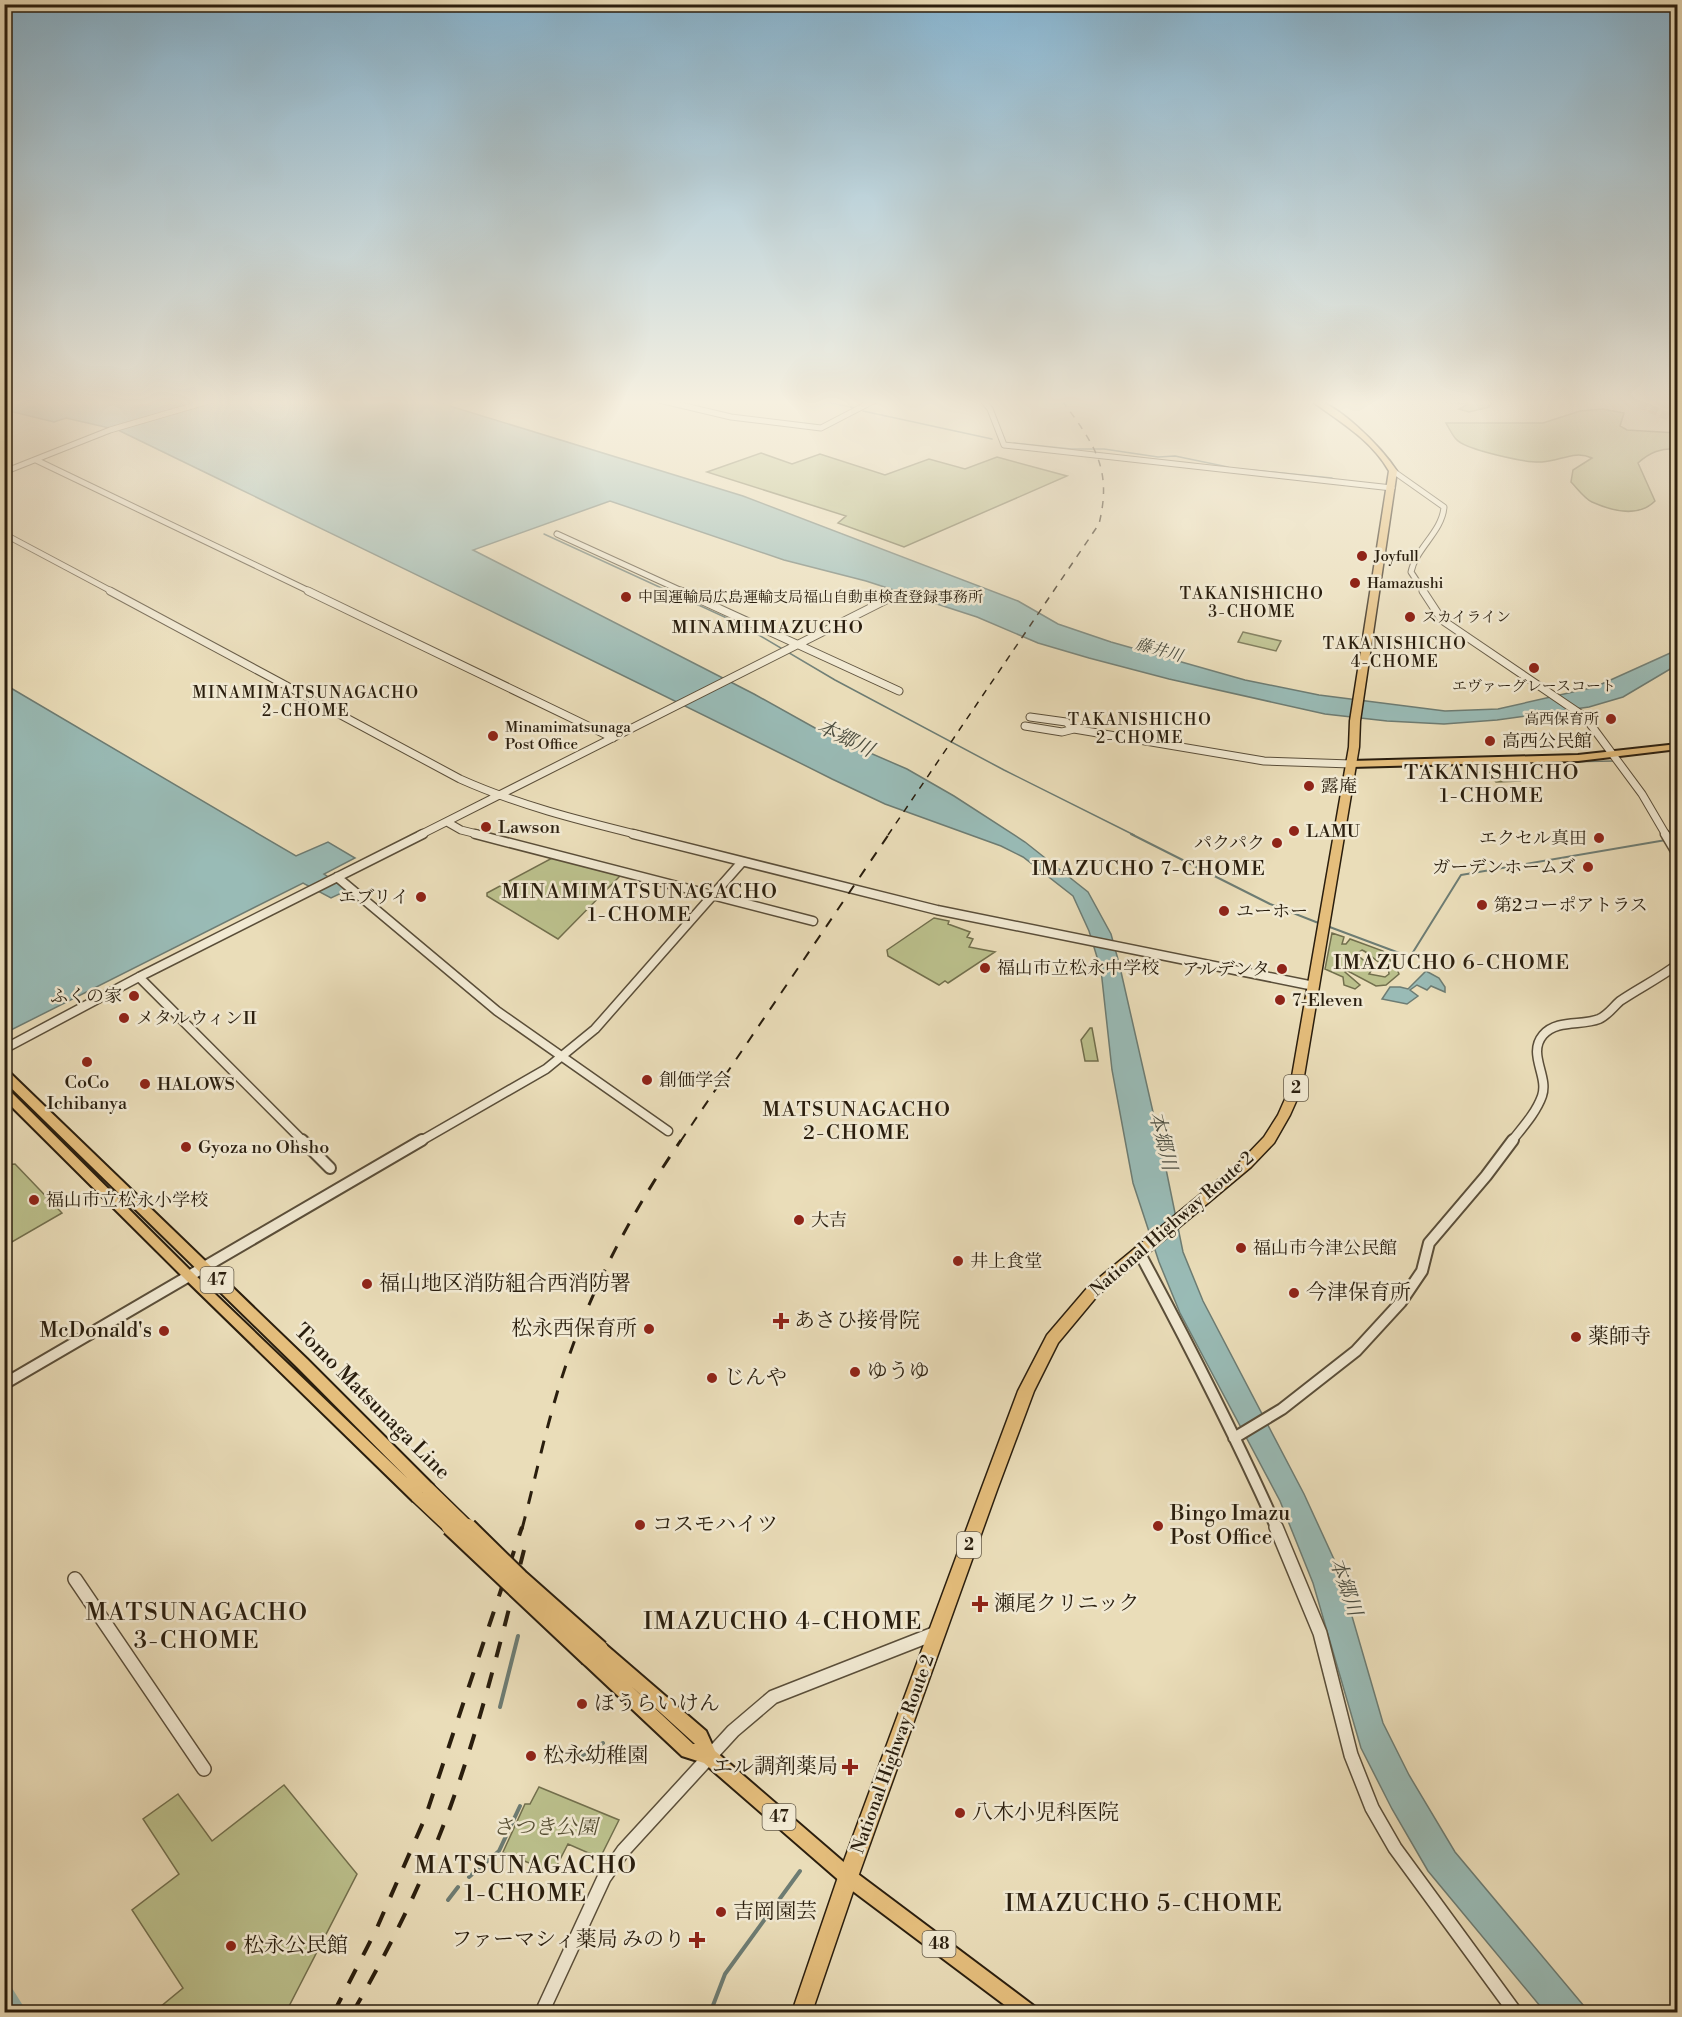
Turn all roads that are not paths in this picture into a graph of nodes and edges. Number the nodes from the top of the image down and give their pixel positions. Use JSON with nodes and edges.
{"nodes":[{"id":1,"x":105,"y":493,"type":"edge"},
{"id":2,"x":1391,"y":493,"type":"edge"},
{"id":3,"x":1424,"y":493,"type":"edge"},
{"id":4,"x":4,"y":534,"type":"edge"},
{"id":5,"x":557,"y":534,"type":"dead end"},
{"id":6,"x":888,"y":599,"type":"dead end"},
{"id":7,"x":798,"y":644,"type":"junction"},
{"id":8,"x":789,"y":649,"type":"joint"},
{"id":9,"x":899,"y":691,"type":"dead end"},
{"id":10,"x":1551,"y":695,"type":"joint"},
{"id":11,"x":1579,"y":713,"type":"joint"},
{"id":12,"x":1030,"y":717,"type":"dead end"},
{"id":13,"x":1024,"y":726,"type":"dead end"},
{"id":14,"x":1074,"y":729,"type":"junction"},
{"id":15,"x":613,"y":738,"type":"junction"},
{"id":16,"x":1677,"y":746,"type":"edge"},
{"id":17,"x":1614,"y":755,"type":"junction"},
{"id":18,"x":1351,"y":764,"type":"junction"},
{"id":19,"x":498,"y":796,"type":"junction"},
{"id":20,"x":447,"y":822,"type":"junction"},
{"id":21,"x":1677,"y":856,"type":"edge"},
{"id":22,"x":741,"y":862,"type":"junction"},
{"id":23,"x":335,"y":878,"type":"junction"},
{"id":24,"x":313,"y":890,"type":"joint"},
{"id":25,"x":712,"y":896,"type":"junction"},
{"id":26,"x":813,"y":921,"type":"dead end"},
{"id":27,"x":1677,"y":964,"type":"edge"},
{"id":28,"x":139,"y":977,"type":"junction"},
{"id":29,"x":1314,"y":986,"type":"junction"},
{"id":30,"x":4,"y":1049,"type":"edge"},
{"id":31,"x":561,"y":1056,"type":"junction"},
{"id":32,"x":4,"y":1074,"type":"edge"},
{"id":33,"x":4,"y":1092,"type":"edge"},
{"id":34,"x":668,"y":1131,"type":"dead end"},
{"id":35,"x":330,"y":1168,"type":"dead end"},
{"id":36,"x":1142,"y":1250,"type":"junction"},
{"id":37,"x":204,"y":1267,"type":"junction"},
{"id":38,"x":188,"y":1275,"type":"junction"},
{"id":39,"x":4,"y":1384,"type":"edge"},
{"id":40,"x":1234,"y":1438,"type":"junction"},
{"id":41,"x":423,"y":1493,"type":"junction"},
{"id":42,"x":75,"y":1579,"type":"dead end"},
{"id":43,"x":937,"y":1633,"type":"junction"},
{"id":44,"x":710,"y":1757,"type":"junction"},
{"id":45,"x":204,"y":1769,"type":"dead end"},
{"id":46,"x":848,"y":1877,"type":"junction"},
{"id":47,"x":542,"y":2013,"type":"edge"},
{"id":48,"x":802,"y":2013,"type":"edge"},
{"id":49,"x":1028,"y":2013,"type":"edge"},
{"id":50,"x":1515,"y":2013,"type":"edge"}],
"edges":[{"from":1,"to":15,"type":"street"},
{"from":2,"to":18,"type":"highway","name":"National Highway Route 2","number":"2"},
{"from":3,"to":10,"type":"street"},
{"from":4,"to":19,"type":"street"},
{"from":5,"to":7,"type":"street"},
{"from":6,"to":7,"type":"street"},
{"from":7,"to":8,"type":"street"},
{"from":7,"to":9,"type":"street"},
{"from":8,"to":15,"type":"street"},
{"from":10,"to":11,"type":"street"},
{"from":11,"to":17,"type":"street"},
{"from":12,"to":14,"type":"street"},
{"from":13,"to":14,"type":"street"},
{"from":14,"to":18,"type":"street"},
{"from":15,"to":19,"type":"street"},
{"from":16,"to":17,"type":"main road"},
{"from":17,"to":18,"type":"main road"},
{"from":17,"to":21,"type":"street"},
{"from":18,"to":29,"type":"highway","name":"National Highway Route 2","number":"2"},
{"from":19,"to":20,"type":"street"},
{"from":19,"to":22,"type":"street"},
{"from":20,"to":23,"type":"street"},
{"from":20,"to":25,"type":"street"},
{"from":22,"to":25,"type":"street"},
{"from":22,"to":29,"type":"street"},
{"from":23,"to":24,"type":"street"},
{"from":23,"to":31,"type":"street"},
{"from":24,"to":28,"type":"street"},
{"from":25,"to":26,"type":"street"},
{"from":25,"to":31,"type":"street"},
{"from":27,"to":40,"type":"street"},
{"from":28,"to":30,"type":"street"},
{"from":28,"to":35,"type":"street"},
{"from":29,"to":36,"type":"highway","name":"National Highway Route 2","number":"2"},
{"from":31,"to":34,"type":"street"},
{"from":31,"to":37,"type":"street"},
{"from":32,"to":37,"type":"main road","name":"Tomo Matsunaga Line","number":"47"},
{"from":33,"to":38,"type":"main road","name":"Tomo Matsunaga Line","number":"47"},
{"from":36,"to":40,"type":"street"},
{"from":36,"to":43,"type":"highway","name":"National Highway Route 2","number":"2"},
{"from":37,"to":38,"type":"street"},
{"from":37,"to":41,"type":"main road","name":"Tomo Matsunaga Line","number":"47"},
{"from":38,"to":39,"type":"street"},
{"from":38,"to":41,"type":"main road","name":"Tomo Matsunaga Line","number":"47"},
{"from":40,"to":50,"type":"street"},
{"from":41,"to":44,"type":"main road","name":"Tomo Matsunaga Line","number":"47","bridge":true},
{"from":42,"to":45,"type":"street"},
{"from":43,"to":44,"type":"street"},
{"from":43,"to":46,"type":"highway","name":"National Highway Route 2","number":"2"},
{"from":44,"to":46,"type":"main road","name":"Tomo Matsunaga Line","number":"47"},
{"from":44,"to":47,"type":"street"},
{"from":46,"to":48,"type":"highway","name":"National Highway Route 2","number":"2"},
{"from":46,"to":49,"type":"main road","number":"48"}]}
